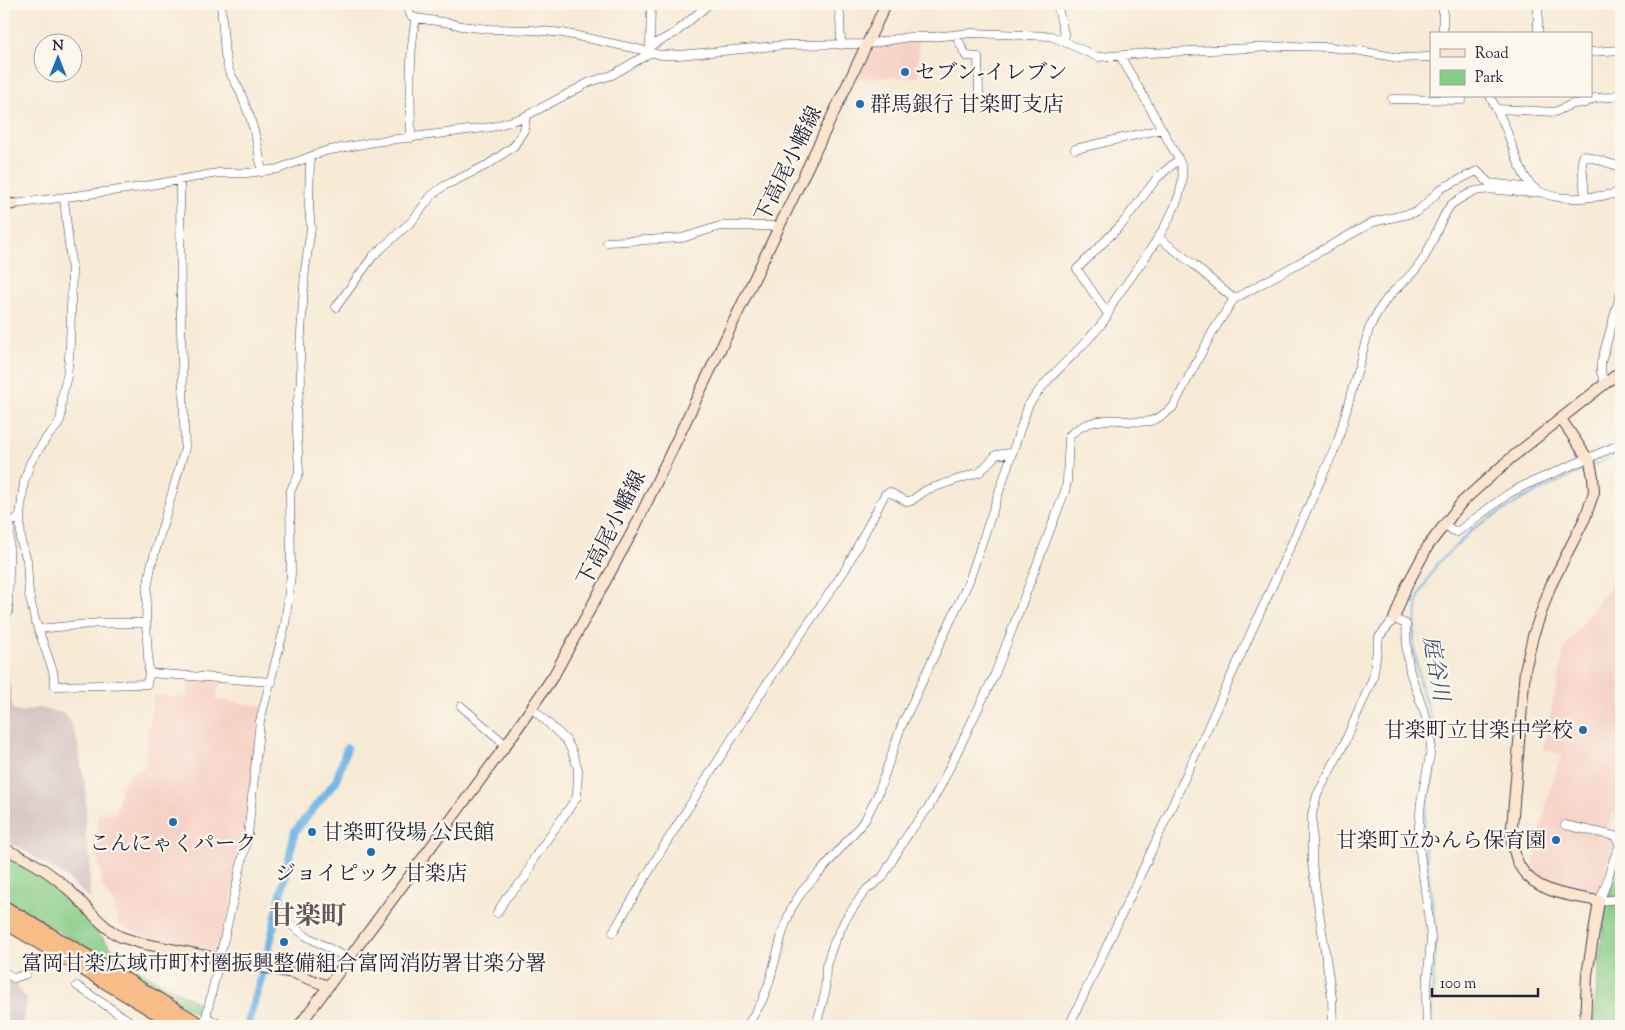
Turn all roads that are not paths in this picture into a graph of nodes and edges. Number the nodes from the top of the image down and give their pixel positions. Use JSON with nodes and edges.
{"nodes":[{"id":1,"x":221,"y":4,"type":"edge"},
{"id":2,"x":406,"y":4,"type":"edge"},
{"id":3,"x":651,"y":4,"type":"edge"},
{"id":4,"x":709,"y":4,"type":"edge"},
{"id":5,"x":838,"y":4,"type":"edge"},
{"id":6,"x":886,"y":4,"type":"edge"},
{"id":7,"x":1057,"y":4,"type":"edge"},
{"id":8,"x":1443,"y":4,"type":"edge"},
{"id":9,"x":1538,"y":4,"type":"edge"},
{"id":10,"x":416,"y":18,"type":"junction"},
{"id":11,"x":1443,"y":32,"type":"edge"},
{"id":12,"x":1538,"y":32,"type":"edge"},
{"id":13,"x":956,"y":35,"type":"junction"},
{"id":14,"x":1064,"y":41,"type":"junction"},
{"id":15,"x":867,"y":44,"type":"junction"},
{"id":16,"x":841,"y":45,"type":"junction"},
{"id":17,"x":650,"y":49,"type":"junction"},
{"id":18,"x":1621,"y":50,"type":"edge"},
{"id":19,"x":1592,"y":52,"type":"edge"},
{"id":20,"x":1120,"y":56,"type":"junction"},
{"id":21,"x":1430,"y":57,"type":"edge"},
{"id":22,"x":1621,"y":93,"type":"edge"},
{"id":23,"x":979,"y":94,"type":"dead end"},
{"id":24,"x":1462,"y":98,"type":"edge"},
{"id":25,"x":1491,"y":98,"type":"edge"},
{"id":26,"x":1392,"y":99,"type":"dead end"},
{"id":27,"x":1496,"y":109,"type":"junction"},
{"id":28,"x":526,"y":116,"type":"junction"},
{"id":29,"x":1162,"y":129,"type":"junction"},
{"id":30,"x":411,"y":138,"type":"junction"},
{"id":31,"x":1075,"y":149,"type":"dead end"},
{"id":32,"x":310,"y":157,"type":"junction"},
{"id":33,"x":1178,"y":160,"type":"junction"},
{"id":34,"x":1621,"y":167,"type":"edge"},
{"id":35,"x":262,"y":172,"type":"junction"},
{"id":36,"x":180,"y":180,"type":"junction"},
{"id":37,"x":1540,"y":192,"type":"junction"},
{"id":38,"x":1528,"y":193,"type":"junction"},
{"id":39,"x":1621,"y":193,"type":"edge"},
{"id":40,"x":1585,"y":198,"type":"junction"},
{"id":41,"x":64,"y":199,"type":"junction"},
{"id":42,"x":9,"y":205,"type":"edge"},
{"id":43,"x":780,"y":226,"type":"junction"},
{"id":44,"x":1158,"y":237,"type":"junction"},
{"id":45,"x":607,"y":242,"type":"dead end"},
{"id":46,"x":1621,"y":292,"type":"edge"},
{"id":47,"x":1234,"y":298,"type":"junction"},
{"id":48,"x":336,"y":307,"type":"dead end"},
{"id":49,"x":1108,"y":314,"type":"junction"},
{"id":50,"x":1621,"y":371,"type":"edge"},
{"id":51,"x":1605,"y":383,"type":"junction"},
{"id":52,"x":1562,"y":419,"type":"junction"},
{"id":53,"x":1621,"y":444,"type":"edge"},
{"id":54,"x":1011,"y":453,"type":"junction"},
{"id":55,"x":1590,"y":464,"type":"junction"},
{"id":56,"x":20,"y":516,"type":"junction"},
{"id":57,"x":1444,"y":523,"type":"junction"},
{"id":58,"x":7,"y":570,"type":"edge"},
{"id":59,"x":4,"y":613,"type":"edge"},
{"id":60,"x":1394,"y":619,"type":"junction"},
{"id":61,"x":146,"y":623,"type":"junction"},
{"id":62,"x":38,"y":629,"type":"junction"},
{"id":63,"x":149,"y":673,"type":"junction"},
{"id":64,"x":272,"y":682,"type":"junction"},
{"id":65,"x":461,"y":706,"type":"dead end"},
{"id":66,"x":532,"y":708,"type":"junction"},
{"id":67,"x":506,"y":745,"type":"junction"},
{"id":68,"x":1565,"y":824,"type":"dead end"},
{"id":69,"x":1621,"y":844,"type":"edge"},
{"id":70,"x":4,"y":850,"type":"edge"},
{"id":71,"x":1621,"y":899,"type":"edge"},
{"id":72,"x":1598,"y":901,"type":"junction"},
{"id":73,"x":4,"y":908,"type":"edge"},
{"id":74,"x":497,"y":913,"type":"dead end"},
{"id":75,"x":279,"y":916,"type":"dead end"},
{"id":76,"x":4,"y":921,"type":"edge"},
{"id":77,"x":612,"y":932,"type":"dead end"},
{"id":78,"x":220,"y":958,"type":"junction"},
{"id":79,"x":349,"y":959,"type":"junction"},
{"id":80,"x":4,"y":972,"type":"edge"},
{"id":81,"x":26,"y":974,"type":"dead end"},
{"id":82,"x":77,"y":986,"type":"dead end"},
{"id":83,"x":328,"y":986,"type":"junction"},
{"id":84,"x":204,"y":1023,"type":"edge"},
{"id":85,"x":137,"y":1026,"type":"edge"},
{"id":86,"x":180,"y":1026,"type":"edge"},
{"id":87,"x":222,"y":1026,"type":"edge"},
{"id":88,"x":299,"y":1026,"type":"edge"},
{"id":89,"x":747,"y":1026,"type":"edge"},
{"id":90,"x":816,"y":1026,"type":"edge"},
{"id":91,"x":1069,"y":1026,"type":"edge"},
{"id":92,"x":1333,"y":1026,"type":"edge"},
{"id":93,"x":1427,"y":1026,"type":"edge"},
{"id":94,"x":1585,"y":1026,"type":"edge"}],
"edges":[{"from":1,"to":35,"type":"street"},
{"from":2,"to":10,"type":"street"},
{"from":3,"to":17,"type":"street"},
{"from":4,"to":17,"type":"street"},
{"from":5,"to":16,"type":"street"},
{"from":6,"to":15,"type":"street","name":"下高尾小幡線"},
{"from":7,"to":14,"type":"street"},
{"from":8,"to":11,"type":"street"},
{"from":9,"to":12,"type":"street"},
{"from":10,"to":17,"type":"street"},
{"from":10,"to":30,"type":"street"},
{"from":13,"to":14,"type":"street"},
{"from":13,"to":15,"type":"street"},
{"from":13,"to":23,"type":"street"},
{"from":14,"to":20,"type":"street"},
{"from":15,"to":16,"type":"street"},
{"from":15,"to":43,"type":"street","name":"下高尾小幡線"},
{"from":16,"to":17,"type":"street"},
{"from":17,"to":28,"type":"street"},
{"from":18,"to":19,"type":"street"},
{"from":20,"to":21,"type":"street"},
{"from":20,"to":29,"type":"street"},
{"from":22,"to":27,"type":"street"},
{"from":24,"to":26,"type":"street"},
{"from":25,"to":27,"type":"street"},
{"from":27,"to":37,"type":"street"},
{"from":28,"to":30,"type":"street"},
{"from":28,"to":48,"type":"street"},
{"from":29,"to":31,"type":"street"},
{"from":29,"to":33,"type":"street"},
{"from":30,"to":32,"type":"street"},
{"from":32,"to":35,"type":"street"},
{"from":32,"to":64,"type":"street"},
{"from":33,"to":44,"type":"street"},
{"from":33,"to":49,"type":"street"},
{"from":34,"to":40,"type":"street"},
{"from":35,"to":36,"type":"street"},
{"from":36,"to":41,"type":"street"},
{"from":36,"to":61,"type":"street"},
{"from":37,"to":38,"type":"street"},
{"from":37,"to":40,"type":"street"},
{"from":38,"to":47,"type":"street"},
{"from":38,"to":91,"type":"street"},
{"from":39,"to":40,"type":"street"},
{"from":41,"to":42,"type":"street"},
{"from":41,"to":56,"type":"street"},
{"from":43,"to":45,"type":"street"},
{"from":43,"to":66,"type":"street","name":"下高尾小幡線"},
{"from":44,"to":47,"type":"street"},
{"from":44,"to":49,"type":"street"},
{"from":46,"to":51,"type":"street"},
{"from":47,"to":90,"type":"street"},
{"from":49,"to":54,"type":"street"},
{"from":50,"to":51,"type":"street"},
{"from":51,"to":52,"type":"street"},
{"from":52,"to":55,"type":"street"},
{"from":52,"to":57,"type":"street"},
{"from":53,"to":55,"type":"street"},
{"from":54,"to":77,"type":"street"},
{"from":54,"to":89,"type":"street"},
{"from":55,"to":57,"type":"street"},
{"from":55,"to":72,"type":"street"},
{"from":56,"to":58,"type":"street"},
{"from":56,"to":62,"type":"street"},
{"from":57,"to":60,"type":"street"},
{"from":58,"to":59,"type":"street"},
{"from":60,"to":92,"type":"street"},
{"from":60,"to":93,"type":"street"},
{"from":61,"to":62,"type":"street"},
{"from":61,"to":63,"type":"street"},
{"from":62,"to":63,"type":"street"},
{"from":63,"to":64,"type":"street"},
{"from":64,"to":78,"type":"street"},
{"from":65,"to":67,"type":"street"},
{"from":66,"to":67,"type":"street","name":"下高尾小幡線"},
{"from":66,"to":74,"type":"street"},
{"from":67,"to":79,"type":"street","name":"下高尾小幡線"},
{"from":68,"to":69,"type":"street"},
{"from":69,"to":72,"type":"street"},
{"from":70,"to":78,"type":"street"},
{"from":71,"to":72,"type":"street"},
{"from":72,"to":94,"type":"street"},
{"from":73,"to":84,"type":"highway"},
{"from":75,"to":79,"type":"street"},
{"from":76,"to":86,"type":"highway"},
{"from":78,"to":83,"type":"street"},
{"from":78,"to":84,"type":"street"},
{"from":79,"to":83,"type":"street","name":"下高尾小幡線"},
{"from":80,"to":81,"type":"street"},
{"from":82,"to":85,"type":"street"},
{"from":83,"to":88,"type":"street","name":"下高尾小幡線"},
{"from":84,"to":87,"type":"street"}]}
